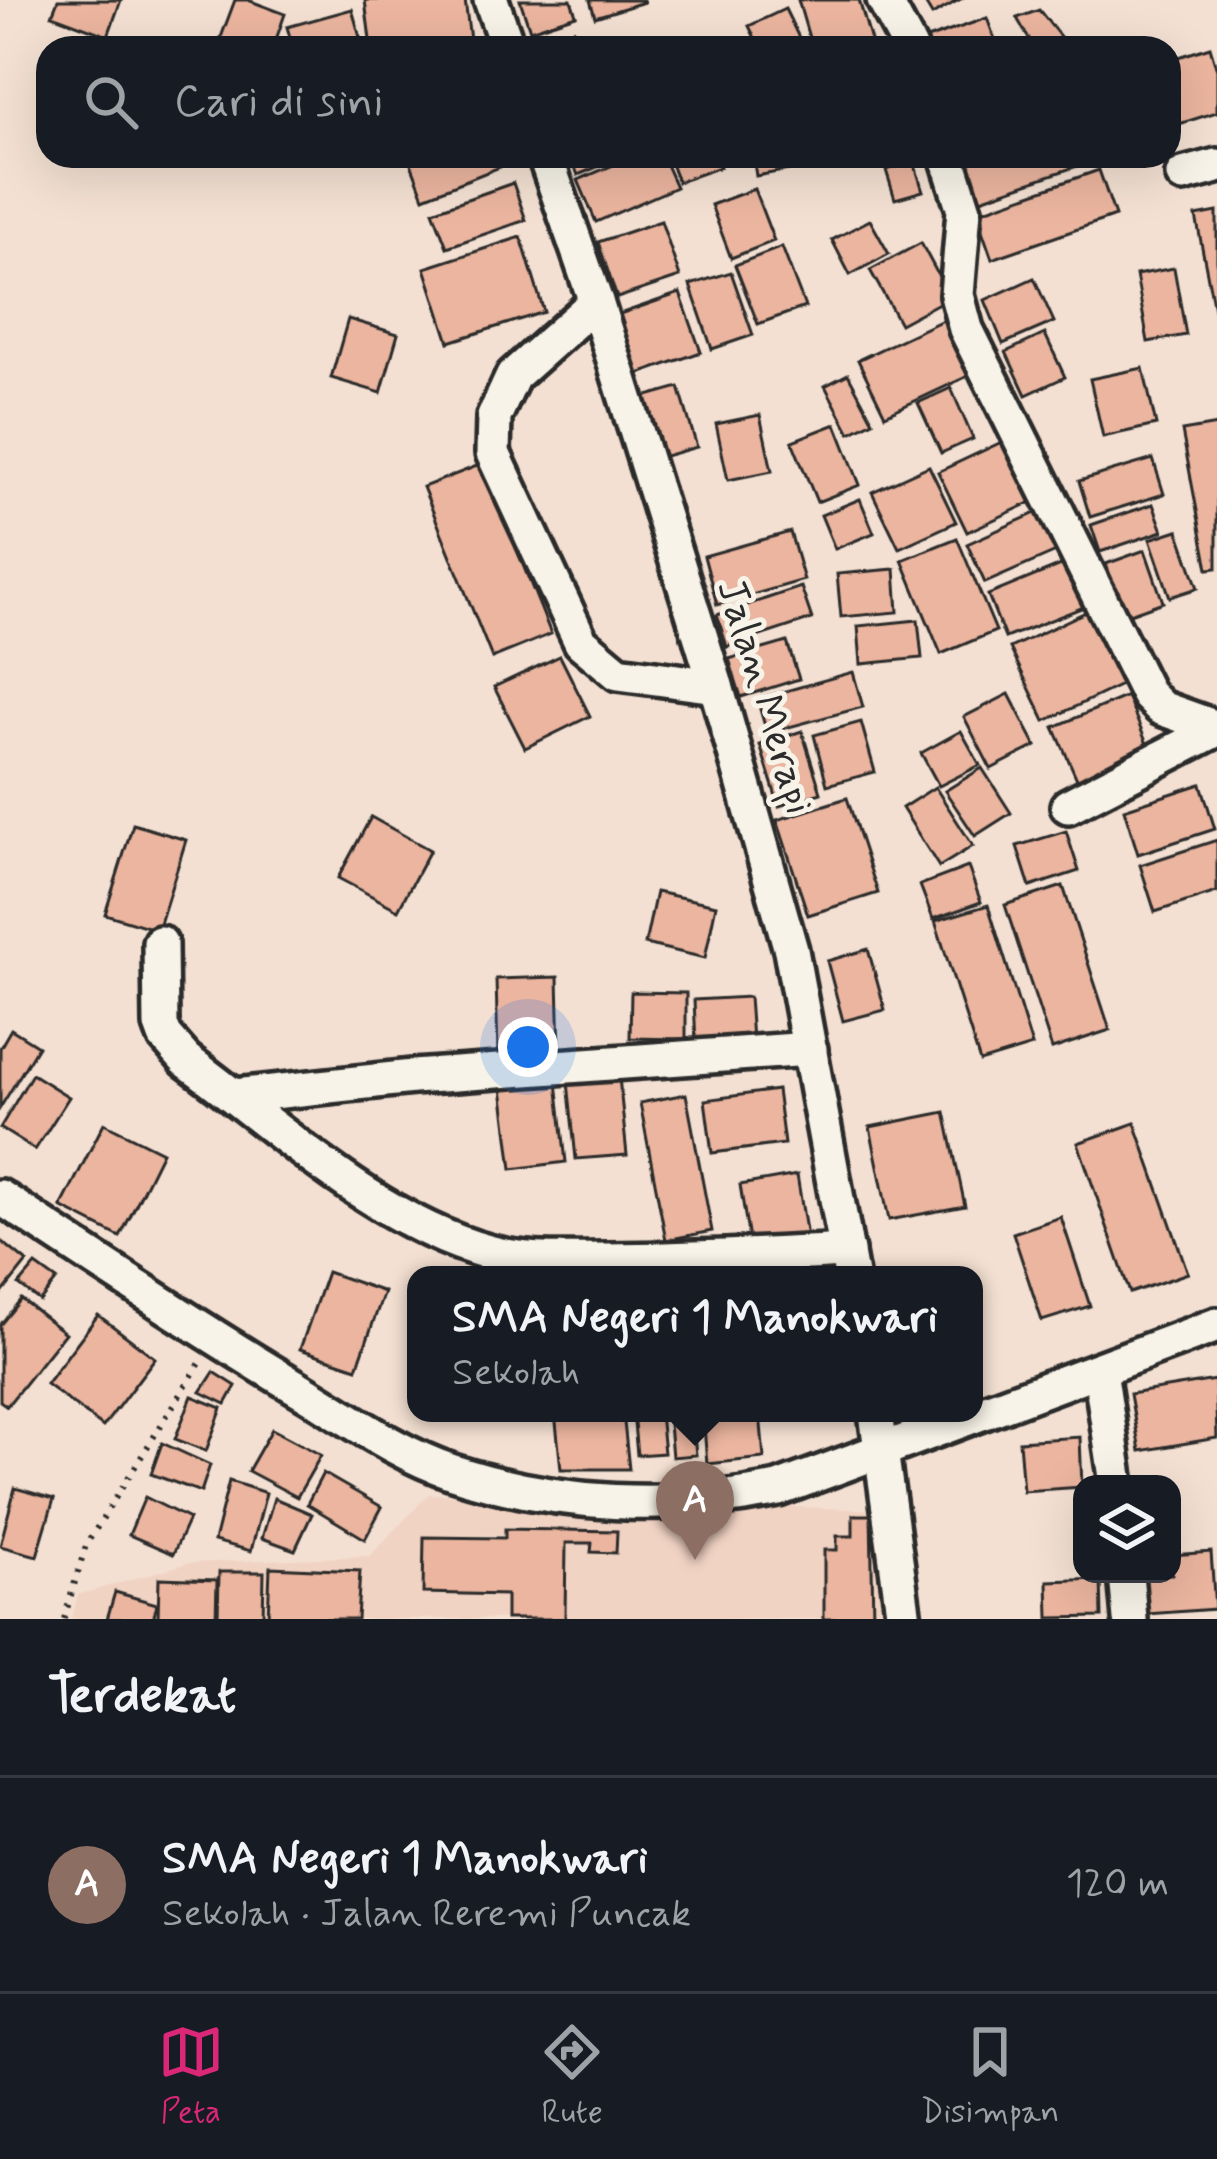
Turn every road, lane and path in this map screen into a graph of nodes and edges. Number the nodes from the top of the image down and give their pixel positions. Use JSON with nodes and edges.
{"nodes":[{"id":1,"x":491,"y":0,"type":"edge"},
{"id":2,"x":884,"y":0,"type":"edge"},
{"id":3,"x":504,"y":36,"type":"edge"},
{"id":4,"x":904,"y":36,"type":"edge"},
{"id":5,"x":1217,"y":166,"type":"edge"},
{"id":6,"x":549,"y":168,"type":"edge"},
{"id":7,"x":951,"y":168,"type":"edge"},
{"id":8,"x":1183,"y":175,"type":"dead end"},
{"id":9,"x":596,"y":302,"type":"junction"},
{"id":10,"x":716,"y":686,"type":"junction"},
{"id":11,"x":1217,"y":728,"type":"edge"},
{"id":12,"x":1068,"y":806,"type":"dead end"},
{"id":13,"x":160,"y":943,"type":"dead end"},
{"id":14,"x":810,"y":1049,"type":"junction"},
{"id":15,"x":235,"y":1096,"type":"junction"},
{"id":16,"x":0,"y":1197,"type":"edge"},
{"id":17,"x":849,"y":1263,"type":"edge"},
{"id":18,"x":1217,"y":1325,"type":"edge"},
{"id":19,"x":215,"y":1340,"type":"junction"},
{"id":20,"x":1100,"y":1370,"type":"junction"},
{"id":21,"x":983,"y":1413,"type":"edge"},
{"id":22,"x":877,"y":1422,"type":"edge"},
{"id":23,"x":958,"y":1422,"type":"edge"},
{"id":24,"x":882,"y":1450,"type":"junction"},
{"id":25,"x":1116,"y":1475,"type":"edge"},
{"id":26,"x":1127,"y":1583,"type":"edge"},
{"id":27,"x":64,"y":1619,"type":"edge"},
{"id":28,"x":904,"y":1619,"type":"edge"},
{"id":29,"x":1130,"y":1619,"type":"edge"}],
"edges":[{"from":1,"to":3,"type":"street"},
{"from":2,"to":4,"type":"street"},
{"from":5,"to":8,"type":"street"},
{"from":6,"to":9,"type":"street","name":"Jalan Merapi"},
{"from":7,"to":11,"type":"street"},
{"from":9,"to":10,"type":"street","name":"Jalan Merapi"},
{"from":9,"to":10,"type":"street"},
{"from":10,"to":14,"type":"street","name":"Jalan Merapi"},
{"from":11,"to":12,"type":"street"},
{"from":13,"to":15,"type":"street"},
{"from":14,"to":15,"type":"street"},
{"from":14,"to":17,"type":"street","name":"Jalan Merapi"},
{"from":15,"to":17,"type":"street"},
{"from":16,"to":19,"type":"street"},
{"from":18,"to":20,"type":"street"},
{"from":19,"to":24,"type":"street"},
{"from":19,"to":27,"type":"path"},
{"from":20,"to":21,"type":"street"},
{"from":20,"to":25,"type":"street"},
{"from":22,"to":24,"type":"street"},
{"from":23,"to":24,"type":"street"},
{"from":24,"to":28,"type":"street"},
{"from":26,"to":29,"type":"street"}]}
